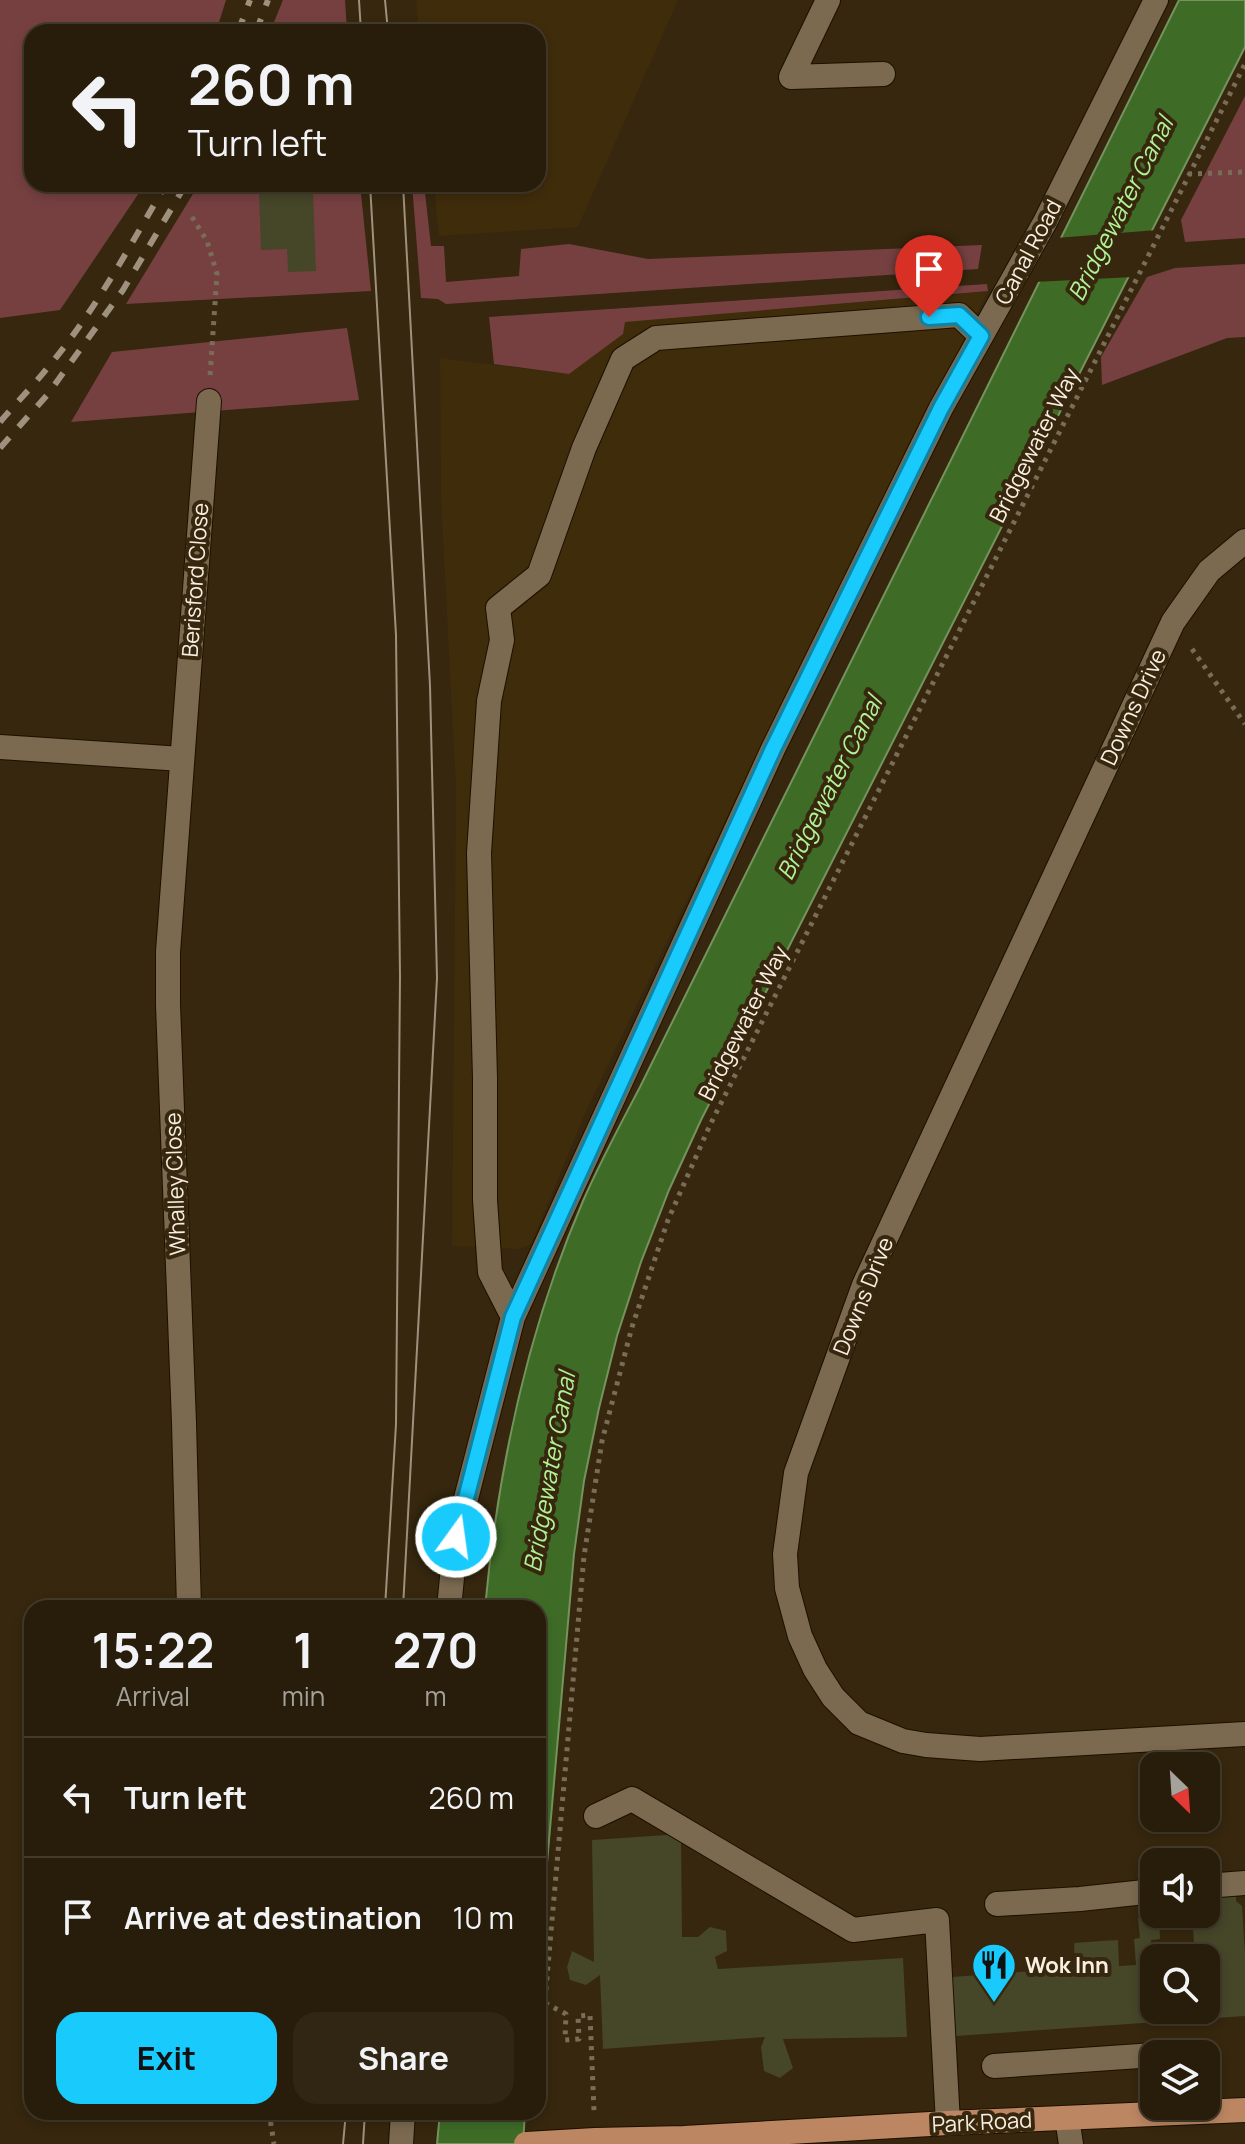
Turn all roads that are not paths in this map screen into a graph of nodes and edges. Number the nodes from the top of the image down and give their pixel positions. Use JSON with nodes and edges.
{"nodes":[{"id":1,"x":828,"y":0,"type":"edge"},
{"id":2,"x":1156,"y":0,"type":"edge"},
{"id":3,"x":883,"y":74,"type":"dead end"},
{"id":4,"x":981,"y":336,"type":"junction"},
{"id":5,"x":209,"y":401,"type":"road end"},
{"id":6,"x":1245,"y":541,"type":"edge"},
{"id":7,"x":0,"y":747,"type":"edge"},
{"id":8,"x":182,"y":759,"type":"junction"},
{"id":9,"x":513,"y":1317,"type":"junction"},
{"id":10,"x":189,"y":1600,"type":"edge"},
{"id":11,"x":450,"y":1600,"type":"edge"},
{"id":12,"x":1245,"y":1734,"type":"edge"},
{"id":13,"x":596,"y":1816,"type":"dead end"},
{"id":14,"x":1245,"y":1883,"type":"edge"},
{"id":15,"x":1220,"y":1885,"type":"edge"},
{"id":16,"x":1140,"y":1893,"type":"edge"},
{"id":17,"x":997,"y":1904,"type":"dead end"},
{"id":18,"x":1140,"y":2056,"type":"edge"},
{"id":19,"x":994,"y":2066,"type":"dead end"},
{"id":20,"x":1220,"y":2110,"type":"edge"},
{"id":21,"x":1245,"y":2110,"type":"edge"},
{"id":22,"x":1140,"y":2112,"type":"edge"},
{"id":23,"x":1067,"y":2118,"type":"junction"},
{"id":24,"x":402,"y":2120,"type":"edge"},
{"id":25,"x":948,"y":2123,"type":"junction"},
{"id":26,"x":401,"y":2144,"type":"edge"},
{"id":27,"x":526,"y":2144,"type":"edge"},
{"id":28,"x":1071,"y":2144,"type":"edge"}],
"edges":[{"from":1,"to":3,"type":"street"},
{"from":2,"to":4,"type":"street","name":"Canal Road"},
{"from":4,"to":9,"type":"street","name":"Canal Road"},
{"from":4,"to":9,"type":"street"},
{"from":5,"to":8,"type":"street","name":"Berisford Close"},
{"from":6,"to":12,"type":"street","name":"Downs Drive"},
{"from":7,"to":8,"type":"street"},
{"from":8,"to":10,"type":"street","name":"Whalley Close"},
{"from":9,"to":11,"type":"street","name":"Canal Road"},
{"from":13,"to":25,"type":"street"},
{"from":14,"to":15,"type":"street"},
{"from":16,"to":17,"type":"street"},
{"from":18,"to":19,"type":"street"},
{"from":20,"to":21,"type":"main road","name":"Park Road"},
{"from":22,"to":23,"type":"main road","name":"Park Road"},
{"from":23,"to":25,"type":"main road","name":"Park Road"},
{"from":23,"to":28,"type":"street"},
{"from":24,"to":26,"type":"street"},
{"from":25,"to":27,"type":"main road","name":"Park Road","bridge":true}]}
